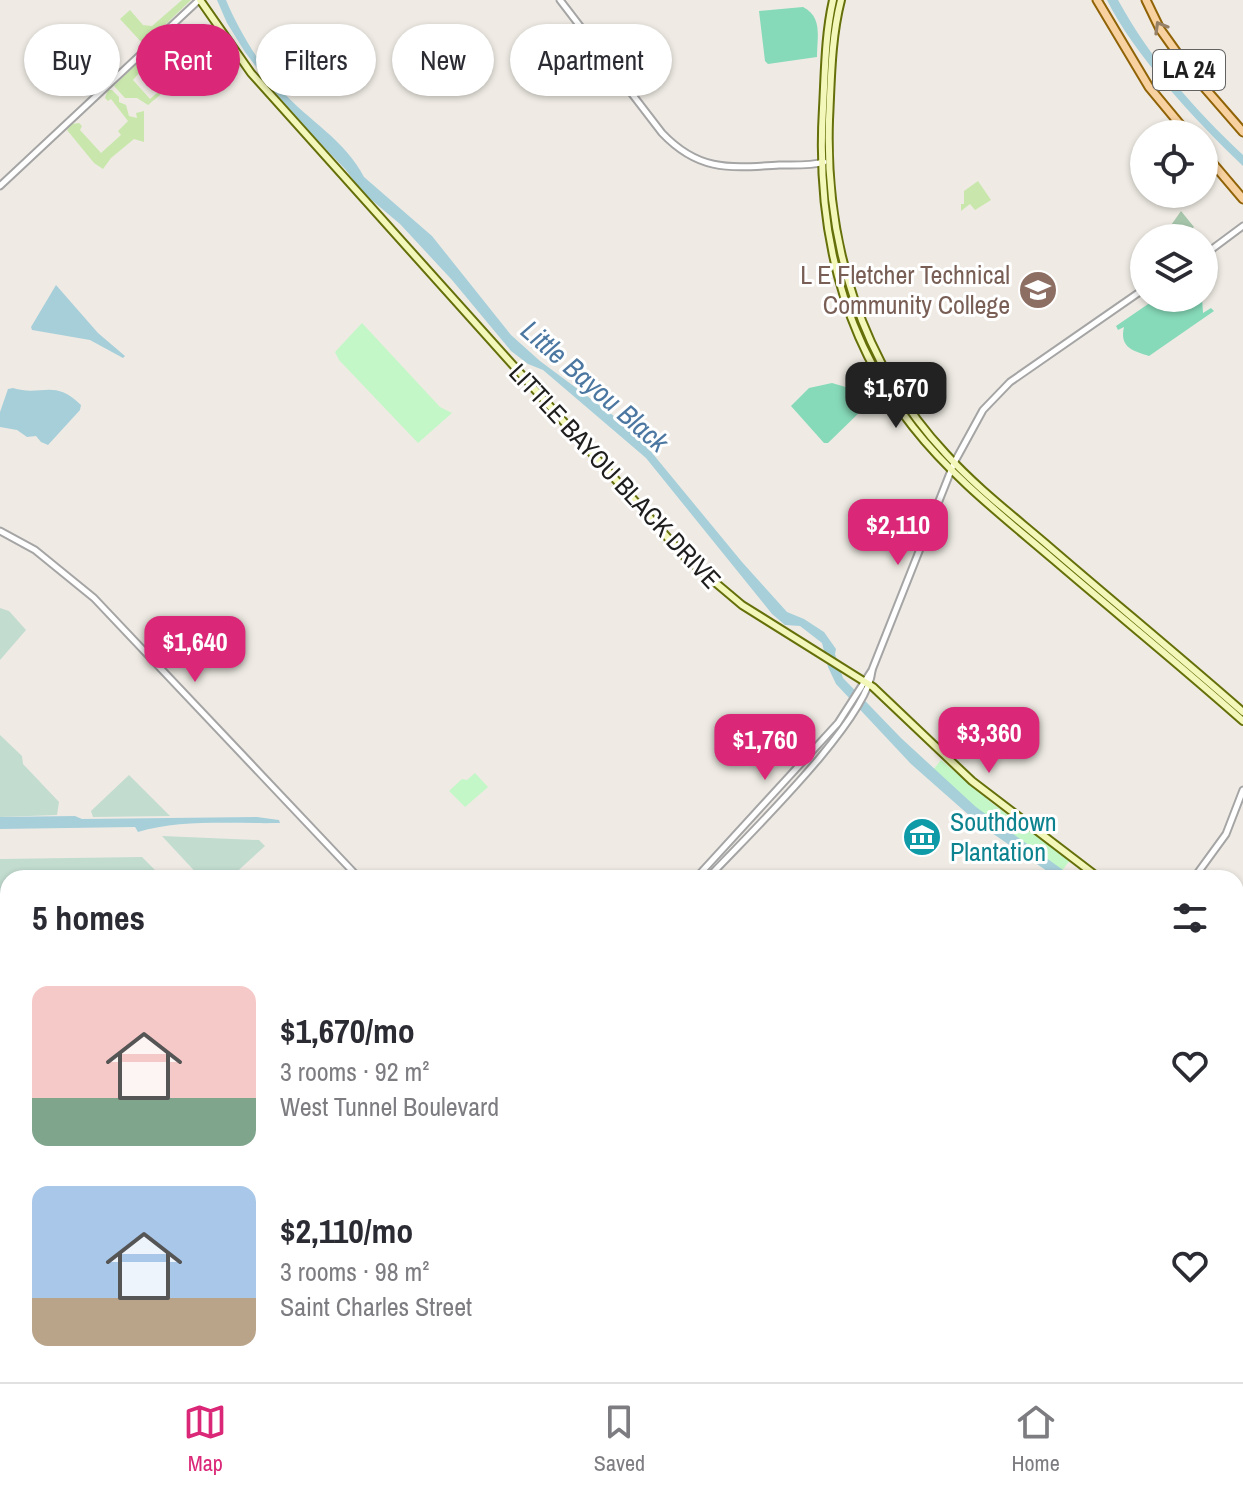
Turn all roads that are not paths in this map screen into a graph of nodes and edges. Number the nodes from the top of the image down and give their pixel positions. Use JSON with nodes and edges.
{"nodes":[{"id":1,"x":199,"y":0,"type":"edge"},
{"id":2,"x":560,"y":0,"type":"edge"},
{"id":3,"x":833,"y":0,"type":"edge"},
{"id":4,"x":841,"y":0,"type":"edge"},
{"id":5,"x":1097,"y":0,"type":"edge"},
{"id":6,"x":1146,"y":0,"type":"edge"},
{"id":7,"x":824,"y":93,"type":"junction"},
{"id":8,"x":830,"y":106,"type":"junction"},
{"id":9,"x":1176,"y":120,"type":"edge"},
{"id":10,"x":1243,"y":132,"type":"edge"},
{"id":11,"x":825,"y":161,"type":"junction"},
{"id":12,"x":1218,"y":170,"type":"edge"},
{"id":13,"x":0,"y":186,"type":"edge"},
{"id":14,"x":1243,"y":199,"type":"edge"},
{"id":15,"x":1243,"y":226,"type":"edge"},
{"id":16,"x":1218,"y":245,"type":"edge"},
{"id":17,"x":1130,"y":299,"type":"edge"},
{"id":18,"x":953,"y":466,"type":"junction"},
{"id":19,"x":0,"y":531,"type":"edge"},
{"id":20,"x":868,"y":682,"type":"junction"},
{"id":21,"x":855,"y":705,"type":"junction"},
{"id":22,"x":1243,"y":712,"type":"edge"},
{"id":23,"x":1243,"y":721,"type":"edge"},
{"id":24,"x":1243,"y":790,"type":"edge"},
{"id":25,"x":351,"y":870,"type":"edge"},
{"id":26,"x":703,"y":870,"type":"edge"},
{"id":27,"x":715,"y":870,"type":"edge"},
{"id":28,"x":1089,"y":870,"type":"edge"},
{"id":29,"x":1200,"y":870,"type":"edge"}],
"edges":[{"from":1,"to":13,"type":"street"},
{"from":1,"to":20,"type":"main road","name":"LITTLE BAYOU BLACK DRIVE"},
{"from":2,"to":11,"type":"street"},
{"from":3,"to":7,"type":"main road"},
{"from":4,"to":8,"type":"main road"},
{"from":5,"to":9,"type":"main road","number":"LA 24"},
{"from":10,"to":6,"type":"main road","number":"LA 24","one_way":true},
{"from":7,"to":8,"type":"main road"},
{"from":7,"to":11,"type":"main road"},
{"from":8,"to":11,"type":"main road"},
{"from":11,"to":18,"type":"main road"},
{"from":12,"to":14,"type":"main road"},
{"from":15,"to":16,"type":"street"},
{"from":17,"to":18,"type":"street"},
{"from":18,"to":20,"type":"street"},
{"from":18,"to":22,"type":"main road"},
{"from":18,"to":23,"type":"main road"},
{"from":19,"to":25,"type":"street"},
{"from":20,"to":21,"type":"street"},
{"from":20,"to":28,"type":"main road","name":"LITTLE BAYOU BLACK DRIVE"},
{"from":21,"to":26,"type":"street"},
{"from":21,"to":27,"type":"street"},
{"from":24,"to":29,"type":"street"}]}
